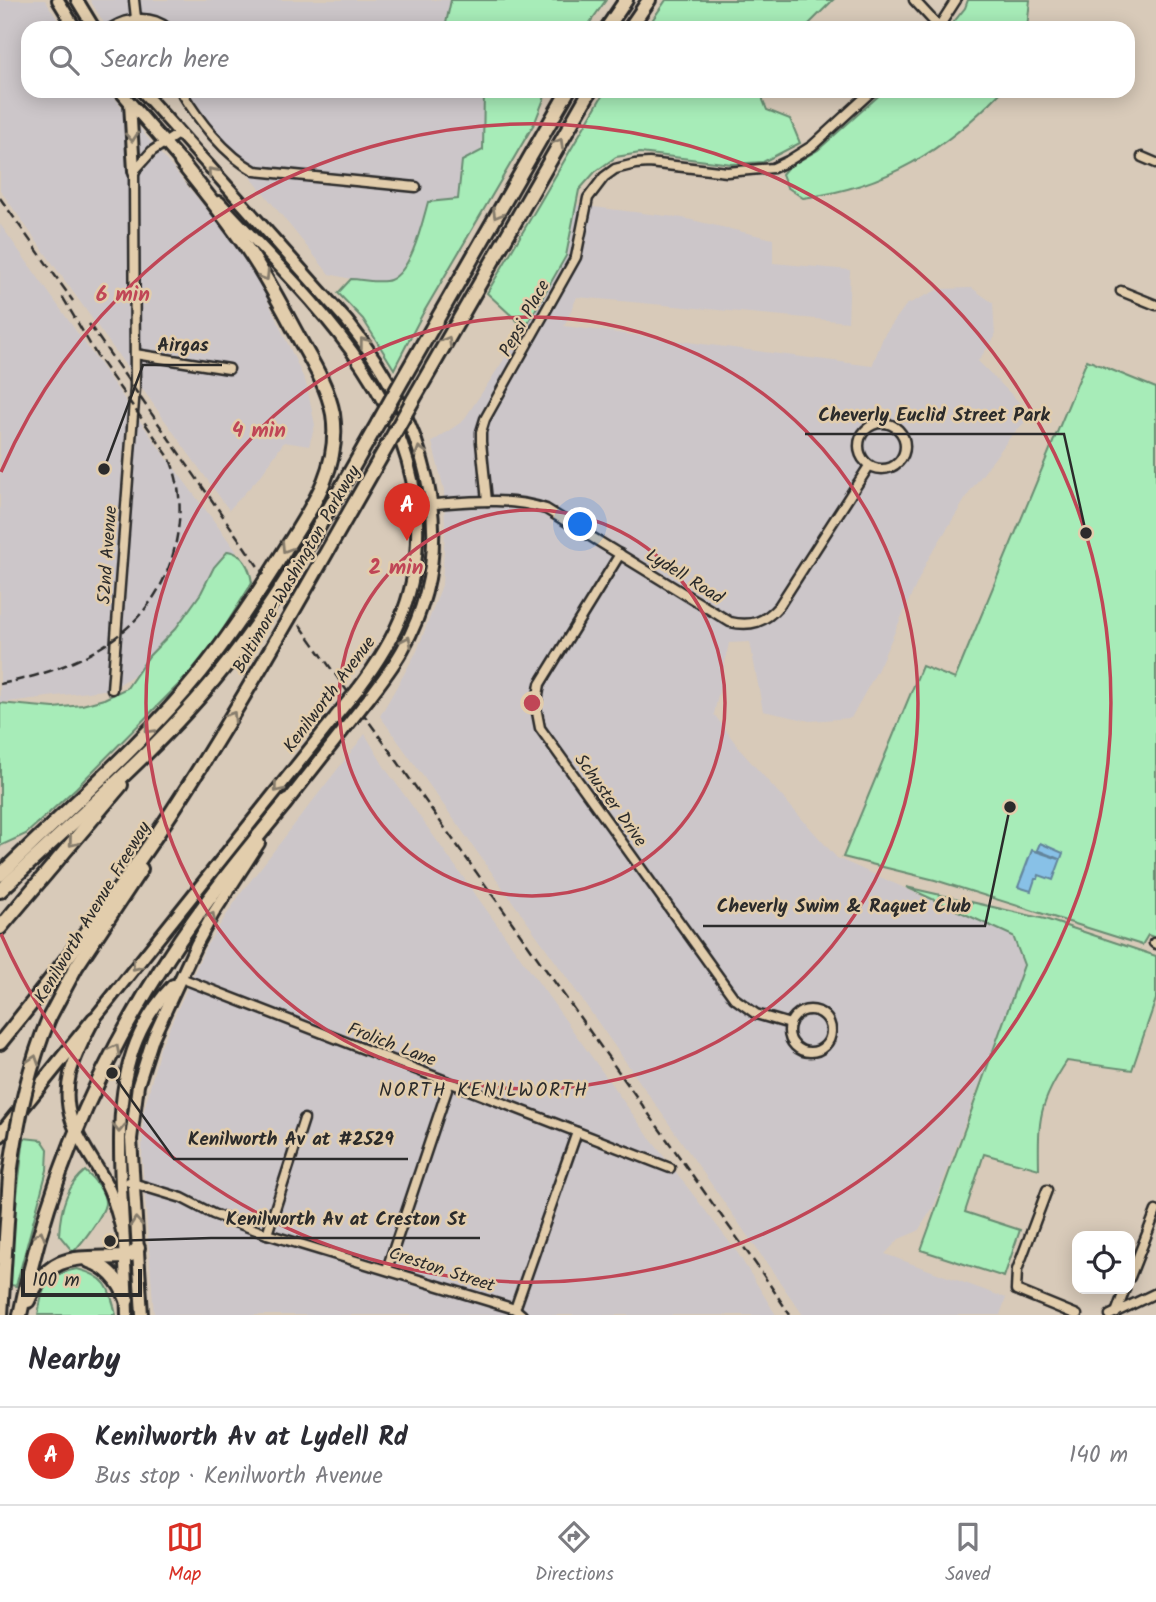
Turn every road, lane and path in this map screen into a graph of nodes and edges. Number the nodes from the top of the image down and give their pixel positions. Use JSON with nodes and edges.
{"nodes":[{"id":1,"x":58,"y":0,"type":"edge"},
{"id":2,"x":77,"y":0,"type":"edge"},
{"id":3,"x":134,"y":0,"type":"edge"},
{"id":4,"x":626,"y":0,"type":"edge"},
{"id":5,"x":649,"y":0,"type":"edge"},
{"id":6,"x":914,"y":0,"type":"edge"},
{"id":7,"x":956,"y":0,"type":"edge"},
{"id":8,"x":71,"y":21,"type":"edge"},
{"id":9,"x":90,"y":21,"type":"edge"},
{"id":10,"x":136,"y":21,"type":"edge"},
{"id":11,"x":612,"y":21,"type":"edge"},
{"id":12,"x":634,"y":21,"type":"edge"},
{"id":13,"x":933,"y":21,"type":"edge"},
{"id":14,"x":943,"y":21,"type":"edge"},
{"id":15,"x":126,"y":98,"type":"edge"},
{"id":16,"x":147,"y":98,"type":"edge"},
{"id":17,"x":152,"y":98,"type":"edge"},
{"id":18,"x":185,"y":98,"type":"edge"},
{"id":19,"x":564,"y":98,"type":"edge"},
{"id":20,"x":586,"y":98,"type":"edge"},
{"id":21,"x":864,"y":98,"type":"edge"},
{"id":22,"x":130,"y":103,"type":"junction"},
{"id":23,"x":157,"y":111,"type":"junction"},
{"id":24,"x":178,"y":134,"type":"junction"},
{"id":25,"x":164,"y":143,"type":"junction"},
{"id":26,"x":1142,"y":157,"type":"dead end"},
{"id":27,"x":181,"y":162,"type":"junction"},
{"id":28,"x":1156,"y":163,"type":"edge"},
{"id":29,"x":134,"y":171,"type":"junction"},
{"id":30,"x":416,"y":187,"type":"dead end"},
{"id":31,"x":1121,"y":291,"type":"dead end"},
{"id":32,"x":1156,"y":305,"type":"edge"},
{"id":33,"x":135,"y":354,"type":"junction"},
{"id":34,"x":229,"y":369,"type":"dead end"},
{"id":35,"x":869,"y":466,"type":"junction"},
{"id":36,"x":487,"y":501,"type":"junction"},
{"id":37,"x":417,"y":505,"type":"junction"},
{"id":38,"x":432,"y":505,"type":"junction"},
{"id":39,"x":620,"y":554,"type":"junction"},
{"id":40,"x":112,"y":689,"type":"dead end"},
{"id":41,"x":164,"y":734,"type":"junction"},
{"id":42,"x":287,"y":801,"type":"junction"},
{"id":43,"x":170,"y":816,"type":"junction"},
{"id":44,"x":0,"y":875,"type":"edge"},
{"id":45,"x":0,"y":891,"type":"edge"},
{"id":46,"x":0,"y":929,"type":"edge"},
{"id":47,"x":181,"y":978,"type":"junction"},
{"id":48,"x":93,"y":1019,"type":"junction"},
{"id":49,"x":790,"y":1024,"type":"junction"},
{"id":50,"x":0,"y":1043,"type":"edge"},
{"id":51,"x":449,"y":1084,"type":"junction"},
{"id":52,"x":304,"y":1119,"type":"dead end"},
{"id":53,"x":577,"y":1132,"type":"junction"},
{"id":54,"x":76,"y":1133,"type":"junction"},
{"id":55,"x":0,"y":1135,"type":"edge"},
{"id":56,"x":92,"y":1159,"type":"junction"},
{"id":57,"x":670,"y":1168,"type":"dead end"},
{"id":58,"x":121,"y":1179,"type":"junction"},
{"id":59,"x":133,"y":1183,"type":"junction"},
{"id":60,"x":1047,"y":1190,"type":"dead end"},
{"id":61,"x":1156,"y":1211,"type":"edge"},
{"id":62,"x":122,"y":1231,"type":"junction"},
{"id":63,"x":267,"y":1234,"type":"junction"},
{"id":64,"x":138,"y":1248,"type":"junction"},
{"id":65,"x":123,"y":1257,"type":"junction"},
{"id":66,"x":74,"y":1260,"type":"junction"},
{"id":67,"x":1135,"y":1264,"type":"edge"},
{"id":68,"x":387,"y":1269,"type":"junction"},
{"id":69,"x":1156,"y":1293,"type":"edge"},
{"id":70,"x":1123,"y":1294,"type":"edge"},
{"id":71,"x":127,"y":1300,"type":"junction"},
{"id":72,"x":519,"y":1312,"type":"edge"},
{"id":73,"x":1113,"y":1314,"type":"edge"},
{"id":74,"x":1,"y":1315,"type":"edge"},
{"id":75,"x":21,"y":1315,"type":"edge"},
{"id":76,"x":127,"y":1315,"type":"edge"},
{"id":77,"x":142,"y":1315,"type":"edge"},
{"id":78,"x":1077,"y":1315,"type":"edge"}],
"edges":[{"from":1,"to":8,"type":"main road"},
{"from":2,"to":9,"type":"main road"},
{"from":3,"to":10,"type":"street"},
{"from":4,"to":11,"type":"highway"},
{"from":5,"to":12,"type":"highway"},
{"from":6,"to":13,"type":"street"},
{"from":7,"to":14,"type":"street"},
{"from":15,"to":22,"type":"main road","name":"Kenilworth Avenue"},
{"from":16,"to":23,"type":"main road","name":"Kenilworth Avenue"},
{"from":17,"to":23,"type":"main road"},
{"from":18,"to":30,"type":"street"},
{"from":19,"to":41,"type":"highway","name":"Baltimore-Washington Parkway","one_way":true,"bridge":true},
{"from":43,"to":20,"type":"highway","name":"Baltimore-Washington Parkway","one_way":true,"bridge":true},
{"from":21,"to":36,"type":"street","name":"Pepsi Place"},
{"from":22,"to":25,"type":"main road","name":"Kenilworth Avenue"},
{"from":22,"to":29,"type":"main road","one_way":true},
{"from":23,"to":24,"type":"main road","name":"Kenilworth Avenue"},
{"from":24,"to":25,"type":"street"},
{"from":38,"to":24,"type":"main road","name":"Kenilworth Avenue","one_way":true},
{"from":25,"to":27,"type":"main road","name":"Kenilworth Avenue"},
{"from":25,"to":29,"type":"street"},
{"from":26,"to":28,"type":"street"},
{"from":27,"to":37,"type":"main road","name":"Kenilworth Avenue"},
{"from":27,"to":44,"type":"highway","one_way":true},
{"from":29,"to":33,"type":"street","name":"52nd Avenue"},
{"from":31,"to":32,"type":"street"},
{"from":33,"to":34,"type":"street"},
{"from":33,"to":40,"type":"street","name":"52nd Avenue"},
{"from":35,"to":35,"type":"street"},
{"from":35,"to":39,"type":"street","name":"Lydell Road"},
{"from":36,"to":38,"type":"street","name":"Lydell Road"},
{"from":36,"to":39,"type":"street","name":"Lydell Road"},
{"from":37,"to":38,"type":"street","name":"Lydell Road"},
{"from":37,"to":48,"type":"main road","name":"Kenilworth Avenue","one_way":true,"bridge":true},
{"from":42,"to":38,"type":"main road","name":"Kenilworth Avenue","one_way":true,"bridge":true},
{"from":39,"to":49,"type":"street","name":"Schuster Drive"},
{"from":41,"to":45,"type":"highway","name":"Baltimore-Washington Parkway"},
{"from":41,"to":46,"type":"highway","one_way":true},
{"from":47,"to":42,"type":"main road","name":"Kenilworth Avenue","one_way":true},
{"from":54,"to":42,"type":"highway","one_way":true},
{"from":43,"to":50,"type":"highway","name":"Baltimore-Washington Parkway"},
{"from":74,"to":43,"type":"highway","name":"Kenilworth Avenue Freeway","one_way":true,"bridge":true},
{"from":47,"to":51,"type":"street","name":"Frolich Lane"},
{"from":47,"to":58,"type":"main road","name":"Kenilworth Avenue","one_way":true},
{"from":47,"to":59,"type":"main road","name":"Kenilworth Avenue"},
{"from":48,"to":54,"type":"main road","name":"Kenilworth Avenue"},
{"from":48,"to":55,"type":"highway"},
{"from":49,"to":49,"type":"street"},
{"from":51,"to":53,"type":"street","name":"Frolich Lane"},
{"from":51,"to":68,"type":"street"},
{"from":52,"to":63,"type":"street"},
{"from":53,"to":57,"type":"street","name":"Frolich Lane"},
{"from":53,"to":72,"type":"street"},
{"from":54,"to":56,"type":"main road","name":"Kenilworth Avenue"},
{"from":75,"to":54,"type":"highway","one_way":true},
{"from":56,"to":58,"type":"main road"},
{"from":56,"to":62,"type":"main road","name":"Kenilworth Avenue"},
{"from":58,"to":59,"type":"street","name":"Creston Street"},
{"from":58,"to":62,"type":"main road","name":"Kenilworth Avenue"},
{"from":59,"to":63,"type":"street","name":"Creston Street"},
{"from":64,"to":59,"type":"main road","name":"Kenilworth Avenue","one_way":true},
{"from":60,"to":78,"type":"street"},
{"from":61,"to":67,"type":"street"},
{"from":62,"to":65,"type":"main road","name":"Kenilworth Avenue"},
{"from":63,"to":68,"type":"street","name":"Creston Street"},
{"from":64,"to":65,"type":"highway"},
{"from":64,"to":77,"type":"main road","name":"Kenilworth Avenue"},
{"from":65,"to":66,"type":"highway"},
{"from":65,"to":71,"type":"main road","name":"Kenilworth Avenue"},
{"from":66,"to":71,"type":"highway"},
{"from":66,"to":75,"type":"highway"},
{"from":68,"to":72,"type":"street","name":"Creston Street"},
{"from":69,"to":73,"type":"street"},
{"from":70,"to":73,"type":"street"},
{"from":71,"to":76,"type":"main road","name":"Kenilworth Avenue"}]}
